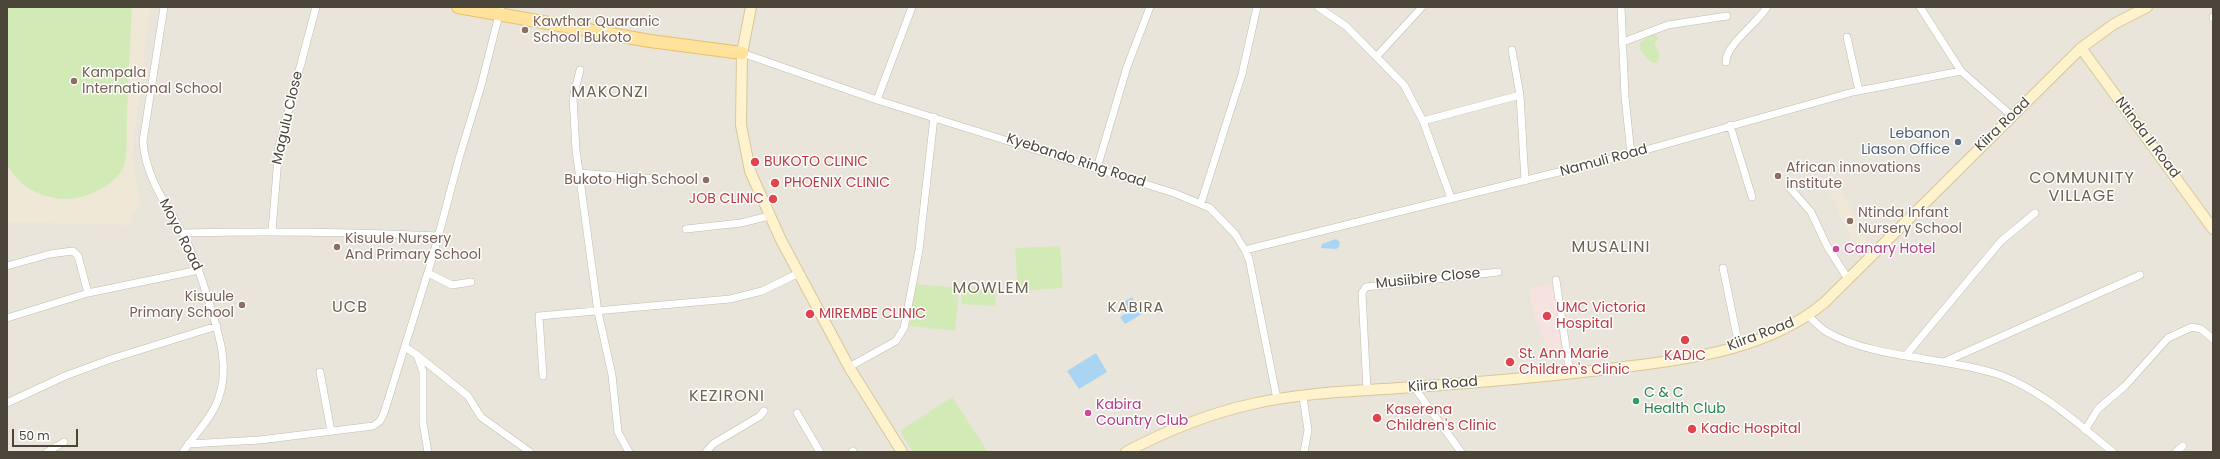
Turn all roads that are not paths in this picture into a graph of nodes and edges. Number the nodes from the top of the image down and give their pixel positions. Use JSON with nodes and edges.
{"nodes":[{"id":1,"x":164,"y":7,"type":"edge"},
{"id":2,"x":316,"y":7,"type":"edge"},
{"id":3,"x":458,"y":7,"type":"edge"},
{"id":4,"x":751,"y":7,"type":"edge"},
{"id":5,"x":912,"y":7,"type":"edge"},
{"id":6,"x":1150,"y":7,"type":"edge"},
{"id":7,"x":1257,"y":7,"type":"edge"},
{"id":8,"x":1318,"y":7,"type":"edge"},
{"id":9,"x":1422,"y":7,"type":"edge"},
{"id":10,"x":1621,"y":7,"type":"edge"},
{"id":11,"x":1768,"y":7,"type":"edge"},
{"id":12,"x":1920,"y":7,"type":"edge"},
{"id":13,"x":2147,"y":7,"type":"edge"},
{"id":14,"x":500,"y":11,"type":"edge"},
{"id":15,"x":2133,"y":11,"type":"edge"},
{"id":16,"x":1726,"y":16,"type":"dead end"},
{"id":17,"x":1847,"y":37,"type":"dead end"},
{"id":18,"x":1623,"y":42,"type":"junction"},
{"id":19,"x":2080,"y":48,"type":"junction"},
{"id":20,"x":1512,"y":50,"type":"dead end"},
{"id":21,"x":742,"y":53,"type":"junction"},
{"id":22,"x":1377,"y":56,"type":"junction"},
{"id":23,"x":1726,"y":62,"type":"dead end"},
{"id":24,"x":580,"y":70,"type":"dead end"},
{"id":25,"x":1961,"y":71,"type":"junction"},
{"id":26,"x":1859,"y":90,"type":"junction"},
{"id":27,"x":1520,"y":95,"type":"junction"},
{"id":28,"x":877,"y":100,"type":"junction"},
{"id":29,"x":2012,"y":116,"type":"junction"},
{"id":30,"x":934,"y":117,"type":"junction"},
{"id":31,"x":1423,"y":121,"type":"junction"},
{"id":32,"x":1730,"y":125,"type":"junction"},
{"id":33,"x":1631,"y":154,"type":"junction"},
{"id":34,"x":1097,"y":168,"type":"junction"},
{"id":35,"x":579,"y":173,"type":"junction"},
{"id":36,"x":656,"y":179,"type":"dead end"},
{"id":37,"x":1524,"y":181,"type":"junction"},
{"id":38,"x":1789,"y":187,"type":"dead end"},
{"id":39,"x":1752,"y":196,"type":"dead end"},
{"id":40,"x":1451,"y":198,"type":"junction"},
{"id":41,"x":1201,"y":203,"type":"junction"},
{"id":42,"x":2035,"y":213,"type":"dead end"},
{"id":43,"x":769,"y":216,"type":"junction"},
{"id":44,"x":686,"y":229,"type":"dead end"},
{"id":45,"x":2213,"y":229,"type":"edge"},
{"id":46,"x":272,"y":231,"type":"junction"},
{"id":47,"x":182,"y":233,"type":"junction"},
{"id":48,"x":438,"y":236,"type":"junction"},
{"id":49,"x":1245,"y":250,"type":"junction"},
{"id":50,"x":7,"y":266,"type":"edge"},
{"id":51,"x":1723,"y":268,"type":"dead end"},
{"id":52,"x":199,"y":270,"type":"junction"},
{"id":53,"x":1498,"y":272,"type":"dead end"},
{"id":54,"x":428,"y":273,"type":"junction"},
{"id":55,"x":799,"y":273,"type":"junction"},
{"id":56,"x":2140,"y":275,"type":"dead end"},
{"id":57,"x":1848,"y":279,"type":"junction"},
{"id":58,"x":1556,"y":280,"type":"dead end"},
{"id":59,"x":472,"y":282,"type":"dead end"},
{"id":60,"x":88,"y":293,"type":"junction"},
{"id":61,"x":598,"y":312,"type":"junction"},
{"id":62,"x":1809,"y":316,"type":"junction"},
{"id":63,"x":7,"y":318,"type":"edge"},
{"id":64,"x":217,"y":326,"type":"junction"},
{"id":65,"x":2213,"y":339,"type":"edge"},
{"id":66,"x":1739,"y":346,"type":"junction"},
{"id":67,"x":405,"y":347,"type":"junction"},
{"id":68,"x":417,"y":355,"type":"junction"},
{"id":69,"x":1906,"y":355,"type":"junction"},
{"id":70,"x":1944,"y":362,"type":"junction"},
{"id":71,"x":849,"y":367,"type":"junction"},
{"id":72,"x":320,"y":372,"type":"dead end"},
{"id":73,"x":1570,"y":374,"type":"junction"},
{"id":74,"x":543,"y":376,"type":"dead end"},
{"id":75,"x":1414,"y":387,"type":"junction"},
{"id":76,"x":1364,"y":390,"type":"junction"},
{"id":77,"x":1303,"y":397,"type":"junction"},
{"id":78,"x":1277,"y":400,"type":"junction"},
{"id":79,"x":7,"y":403,"type":"edge"},
{"id":80,"x":764,"y":411,"type":"dead end"},
{"id":81,"x":797,"y":413,"type":"dead end"},
{"id":82,"x":2085,"y":430,"type":"junction"},
{"id":83,"x":331,"y":431,"type":"junction"},
{"id":84,"x":64,"y":442,"type":"dead end"},
{"id":85,"x":188,"y":444,"type":"junction"},
{"id":86,"x":2183,"y":446,"type":"dead end"},
{"id":87,"x":47,"y":452,"type":"edge"},
{"id":88,"x":182,"y":452,"type":"edge"},
{"id":89,"x":428,"y":452,"type":"edge"},
{"id":90,"x":530,"y":452,"type":"edge"},
{"id":91,"x":630,"y":452,"type":"edge"},
{"id":92,"x":700,"y":452,"type":"edge"},
{"id":93,"x":705,"y":452,"type":"edge"},
{"id":94,"x":820,"y":452,"type":"edge"},
{"id":95,"x":902,"y":452,"type":"edge"},
{"id":96,"x":1126,"y":452,"type":"edge"},
{"id":97,"x":1304,"y":452,"type":"edge"},
{"id":98,"x":1461,"y":452,"type":"edge"},
{"id":99,"x":2113,"y":452,"type":"edge"},
{"id":100,"x":2176,"y":452,"type":"edge"}],
"edges":[{"from":1,"to":47,"type":"street","name":"Moyo Road"},
{"from":2,"to":46,"type":"street","name":"Magulu Close"},
{"from":3,"to":14,"type":"main road"},
{"from":4,"to":21,"type":"main road"},
{"from":5,"to":28,"type":"street"},
{"from":6,"to":34,"type":"street"},
{"from":7,"to":41,"type":"street"},
{"from":8,"to":22,"type":"street"},
{"from":9,"to":22,"type":"street"},
{"from":10,"to":18,"type":"street"},
{"from":11,"to":23,"type":"street"},
{"from":12,"to":25,"type":"street"},
{"from":13,"to":15,"type":"main road","name":"Kiira Road"},
{"from":14,"to":21,"type":"main road"},
{"from":14,"to":48,"type":"street"},
{"from":15,"to":19,"type":"main road","name":"Kiira Road"},
{"from":16,"to":18,"type":"street"},
{"from":17,"to":26,"type":"street"},
{"from":18,"to":33,"type":"street"},
{"from":19,"to":29,"type":"main road","name":"Kiira Road"},
{"from":19,"to":45,"type":"main road","name":"Ntinda II Road"},
{"from":20,"to":27,"type":"street"},
{"from":21,"to":28,"type":"street","name":"Kyebando Ring Road"},
{"from":21,"to":43,"type":"main road"},
{"from":22,"to":31,"type":"street"},
{"from":24,"to":35,"type":"street"},
{"from":25,"to":26,"type":"street","name":"Namuli Road"},
{"from":25,"to":29,"type":"street"},
{"from":26,"to":32,"type":"street","name":"Namuli Road"},
{"from":27,"to":31,"type":"street"},
{"from":27,"to":37,"type":"street"},
{"from":28,"to":30,"type":"street","name":"Kyebando Ring Road"},
{"from":29,"to":57,"type":"main road","name":"Kiira Road"},
{"from":30,"to":34,"type":"street","name":"Kyebando Ring Road"},
{"from":30,"to":71,"type":"street"},
{"from":31,"to":40,"type":"street"},
{"from":32,"to":33,"type":"street","name":"Namuli Road"},
{"from":32,"to":39,"type":"street"},
{"from":33,"to":37,"type":"street","name":"Namuli Road"},
{"from":34,"to":41,"type":"street","name":"Kyebando Ring Road"},
{"from":35,"to":36,"type":"street"},
{"from":35,"to":61,"type":"street"},
{"from":37,"to":40,"type":"street","name":"Namuli Road"},
{"from":38,"to":57,"type":"street"},
{"from":40,"to":49,"type":"street","name":"Namuli Road"},
{"from":41,"to":49,"type":"street","name":"Kyebando Ring Road"},
{"from":42,"to":69,"type":"street"},
{"from":43,"to":44,"type":"street"},
{"from":43,"to":55,"type":"main road"},
{"from":46,"to":47,"type":"street"},
{"from":46,"to":48,"type":"street"},
{"from":47,"to":52,"type":"street","name":"Moyo Road"},
{"from":48,"to":54,"type":"street"},
{"from":49,"to":78,"type":"street","name":"Kyebando Ring Road"},
{"from":50,"to":60,"type":"street"},
{"from":51,"to":66,"type":"street"},
{"from":52,"to":60,"type":"street"},
{"from":52,"to":64,"type":"street","name":"Moyo Road"},
{"from":53,"to":76,"type":"street","name":"Musiibire Close"},
{"from":54,"to":59,"type":"street"},
{"from":54,"to":67,"type":"street"},
{"from":55,"to":61,"type":"street"},
{"from":55,"to":71,"type":"main road"},
{"from":56,"to":70,"type":"street"},
{"from":57,"to":62,"type":"main road","name":"Kiira Road"},
{"from":58,"to":73,"type":"street"},
{"from":60,"to":63,"type":"street"},
{"from":61,"to":74,"type":"street"},
{"from":61,"to":91,"type":"street"},
{"from":62,"to":66,"type":"main road","name":"Kiira Road"},
{"from":62,"to":69,"type":"street"},
{"from":64,"to":79,"type":"street"},
{"from":64,"to":85,"type":"street","name":"Moyo Road"},
{"from":65,"to":82,"type":"street"},
{"from":66,"to":73,"type":"main road","name":"Kiira Road"},
{"from":67,"to":68,"type":"street"},
{"from":67,"to":83,"type":"street"},
{"from":68,"to":89,"type":"street"},
{"from":68,"to":90,"type":"street"},
{"from":69,"to":70,"type":"street"},
{"from":70,"to":82,"type":"street"},
{"from":71,"to":95,"type":"main road"},
{"from":72,"to":83,"type":"street"},
{"from":73,"to":75,"type":"main road","name":"Kiira Road"},
{"from":75,"to":76,"type":"main road","name":"Kiira Road"},
{"from":75,"to":98,"type":"street"},
{"from":76,"to":77,"type":"main road","name":"Kiira Road"},
{"from":77,"to":78,"type":"main road","name":"Kiira Road"},
{"from":77,"to":97,"type":"street"},
{"from":78,"to":96,"type":"main road"},
{"from":80,"to":93,"type":"street"},
{"from":81,"to":94,"type":"street"},
{"from":82,"to":99,"type":"street"},
{"from":83,"to":85,"type":"street"},
{"from":84,"to":87,"type":"street"},
{"from":85,"to":88,"type":"street","name":"Moyo Road"},
{"from":86,"to":100,"type":"street"},
{"from":92,"to":93,"type":"street"}]}
